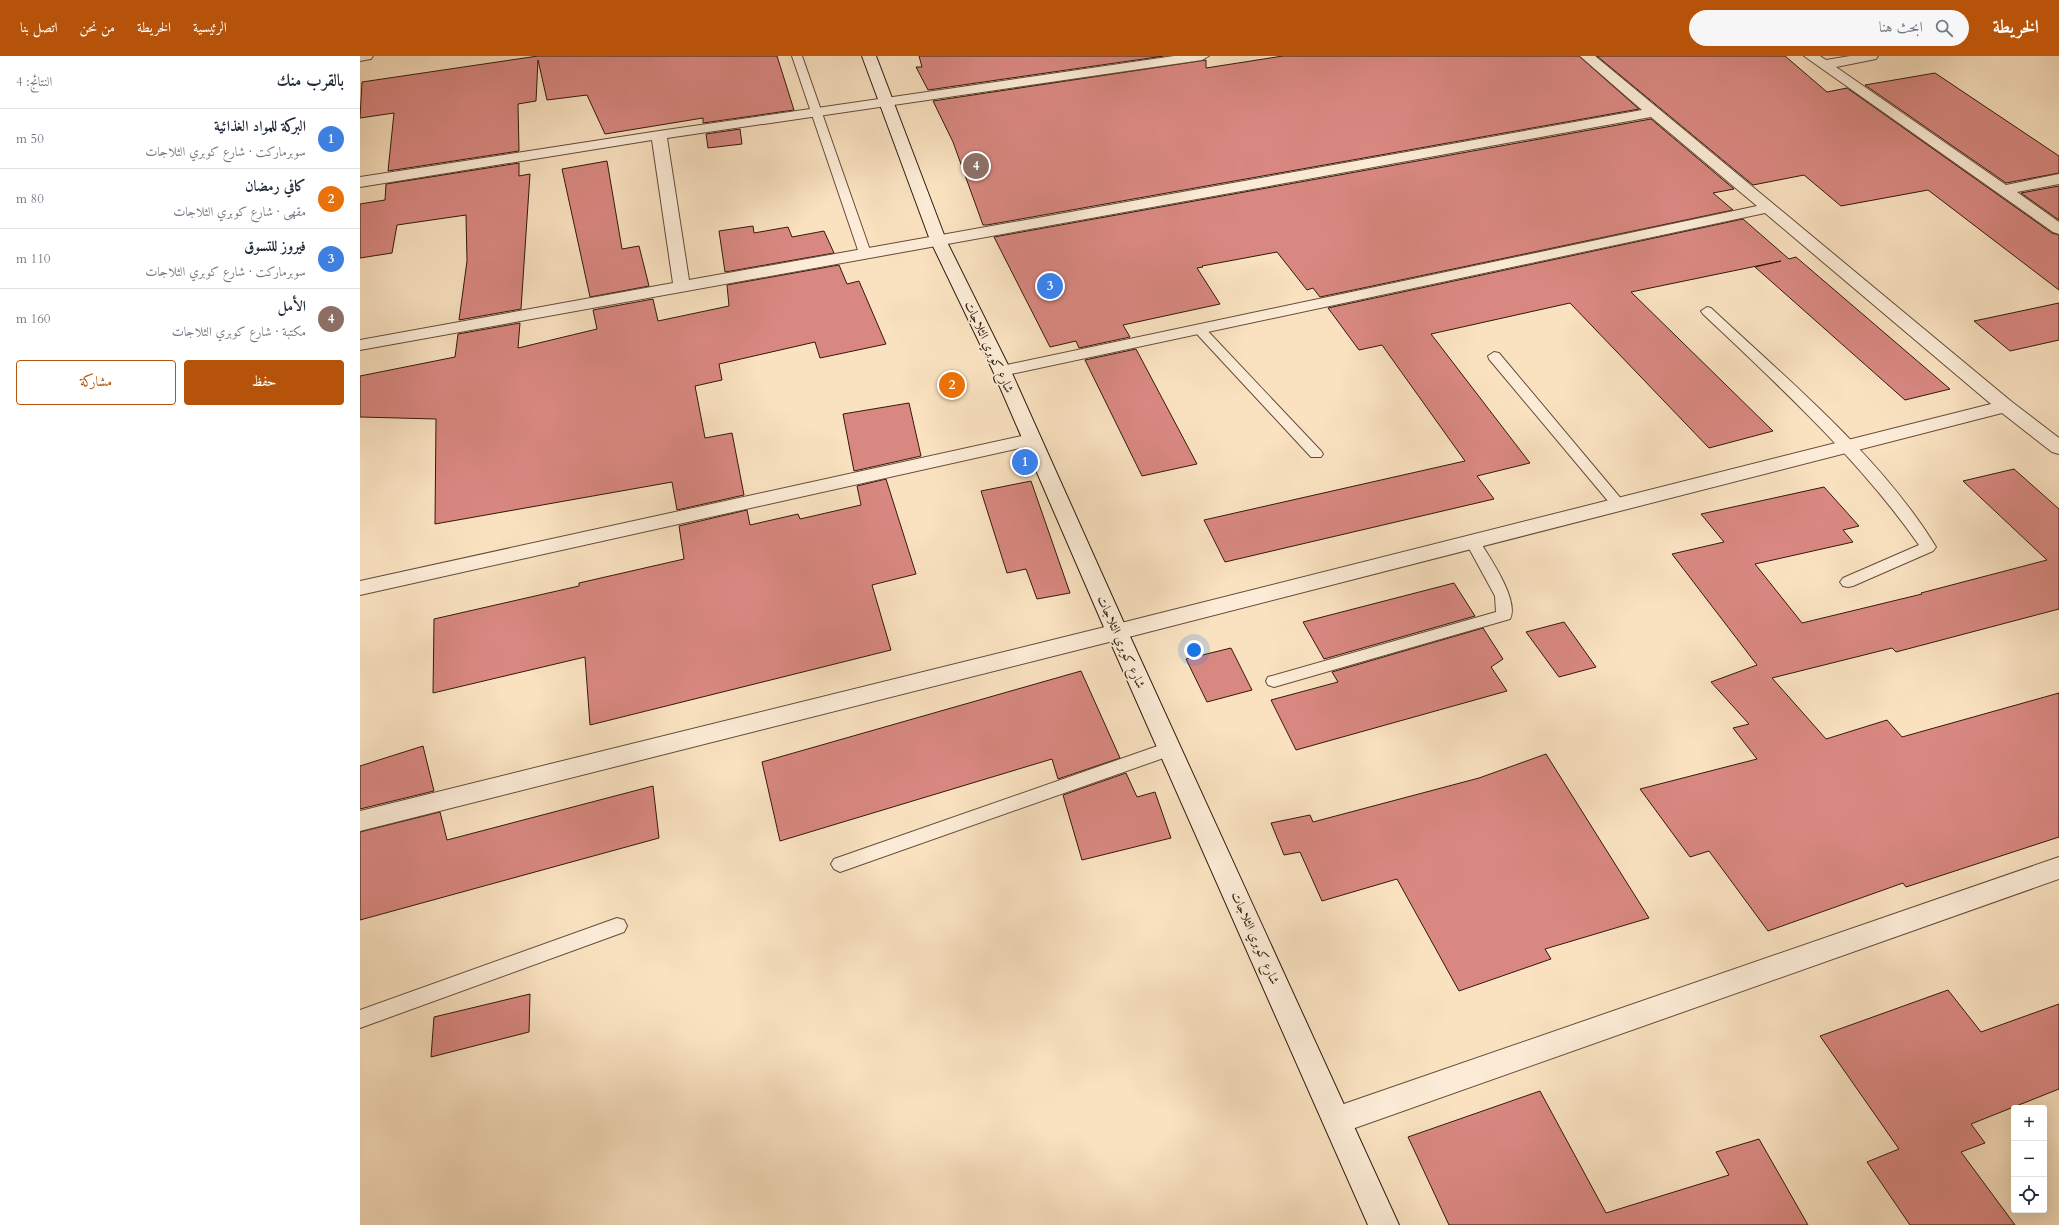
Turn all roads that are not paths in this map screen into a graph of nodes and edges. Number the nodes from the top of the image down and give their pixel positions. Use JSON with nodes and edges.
{"nodes":[{"id":1,"x":366,"y":56,"type":"edge"},
{"id":2,"x":797,"y":56,"type":"edge"},
{"id":3,"x":869,"y":56,"type":"edge"},
{"id":4,"x":1202,"y":56,"type":"edge"},
{"id":5,"x":1587,"y":56,"type":"edge"},
{"id":6,"x":1871,"y":56,"type":"edge"},
{"id":7,"x":360,"y":57,"type":"edge"},
{"id":8,"x":1818,"y":60,"type":"edge"},
{"id":9,"x":885,"y":104,"type":"junction"},
{"id":10,"x":1653,"y":112,"type":"junction"},
{"id":11,"x":817,"y":113,"type":"junction"},
{"id":12,"x":659,"y":135,"type":"junction"},
{"id":13,"x":2059,"y":179,"type":"edge"},
{"id":14,"x":360,"y":182,"type":"edge"},
{"id":15,"x":2005,"y":190,"type":"junction"},
{"id":16,"x":1770,"y":208,"type":"junction"},
{"id":17,"x":2059,"y":229,"type":"edge"},
{"id":18,"x":938,"y":240,"type":"junction"},
{"id":19,"x":865,"y":253,"type":"junction"},
{"id":20,"x":682,"y":287,"type":"junction"},
{"id":21,"x":1707,"y":311,"type":"dead end"},
{"id":22,"x":1199,"y":329,"type":"junction"},
{"id":23,"x":360,"y":345,"type":"edge"},
{"id":24,"x":1494,"y":356,"type":"dead end"},
{"id":25,"x":1002,"y":371,"type":"junction"},
{"id":26,"x":2004,"y":406,"type":"junction"},
{"id":27,"x":1032,"y":440,"type":"junction"},
{"id":28,"x":1848,"y":446,"type":"junction"},
{"id":29,"x":2059,"y":448,"type":"edge"},
{"id":30,"x":1316,"y":454,"type":"dead end"},
{"id":31,"x":1618,"y":504,"type":"junction"},
{"id":32,"x":1472,"y":541,"type":"junction"},
{"id":33,"x":1848,"y":582,"type":"dead end"},
{"id":34,"x":360,"y":588,"type":"edge"},
{"id":35,"x":1116,"y":632,"type":"junction"},
{"id":36,"x":1274,"y":681,"type":"dead end"},
{"id":37,"x":1170,"y":749,"type":"junction"},
{"id":38,"x":360,"y":821,"type":"edge"},
{"id":39,"x":840,"y":864,"type":"dead end"},
{"id":40,"x":2059,"y":868,"type":"edge"},
{"id":41,"x":617,"y":926,"type":"dead end"},
{"id":42,"x":360,"y":1019,"type":"edge"},
{"id":43,"x":1338,"y":1120,"type":"junction"},
{"id":44,"x":1384,"y":1225,"type":"edge"}],
"edges":[{"from":1,"to":7,"type":"street"},
{"from":2,"to":11,"type":"lane"},
{"from":3,"to":9,"type":"street","name":"شارع كوبري الثلاجات"},
{"from":4,"to":9,"type":"street"},
{"from":5,"to":10,"type":"street"},
{"from":6,"to":8,"type":"street"},
{"from":8,"to":15,"type":"street"},
{"from":9,"to":11,"type":"street"},
{"from":9,"to":18,"type":"street","name":"شارع كوبري الثلاجات"},
{"from":10,"to":16,"type":"street"},
{"from":10,"to":18,"type":"street"},
{"from":11,"to":12,"type":"street"},
{"from":11,"to":19,"type":"lane"},
{"from":12,"to":14,"type":"street"},
{"from":12,"to":20,"type":"street"},
{"from":13,"to":15,"type":"street"},
{"from":15,"to":17,"type":"street"},
{"from":16,"to":22,"type":"street"},
{"from":16,"to":26,"type":"street"},
{"from":18,"to":19,"type":"street"},
{"from":18,"to":25,"type":"street","name":"شارع كوبري الثلاجات"},
{"from":19,"to":20,"type":"street"},
{"from":20,"to":23,"type":"street"},
{"from":21,"to":28,"type":"lane"},
{"from":22,"to":25,"type":"street"},
{"from":22,"to":30,"type":"lane"},
{"from":24,"to":31,"type":"lane"},
{"from":25,"to":27,"type":"street","name":"شارع كوبري الثلاجات"},
{"from":26,"to":28,"type":"street"},
{"from":26,"to":29,"type":"street"},
{"from":27,"to":34,"type":"street"},
{"from":27,"to":35,"type":"street","name":"شارع كوبري الثلاجات"},
{"from":28,"to":31,"type":"street"},
{"from":28,"to":33,"type":"lane"},
{"from":31,"to":32,"type":"street"},
{"from":32,"to":35,"type":"street"},
{"from":32,"to":36,"type":"lane"},
{"from":35,"to":37,"type":"street","name":"شارع كوبري الثلاجات"},
{"from":35,"to":38,"type":"street"},
{"from":37,"to":39,"type":"lane"},
{"from":37,"to":43,"type":"street","name":"شارع كوبري الثلاجات"},
{"from":40,"to":43,"type":"street"},
{"from":41,"to":42,"type":"lane"},
{"from":43,"to":44,"type":"street","name":"شارع كوبري الثلاجات"}]}
